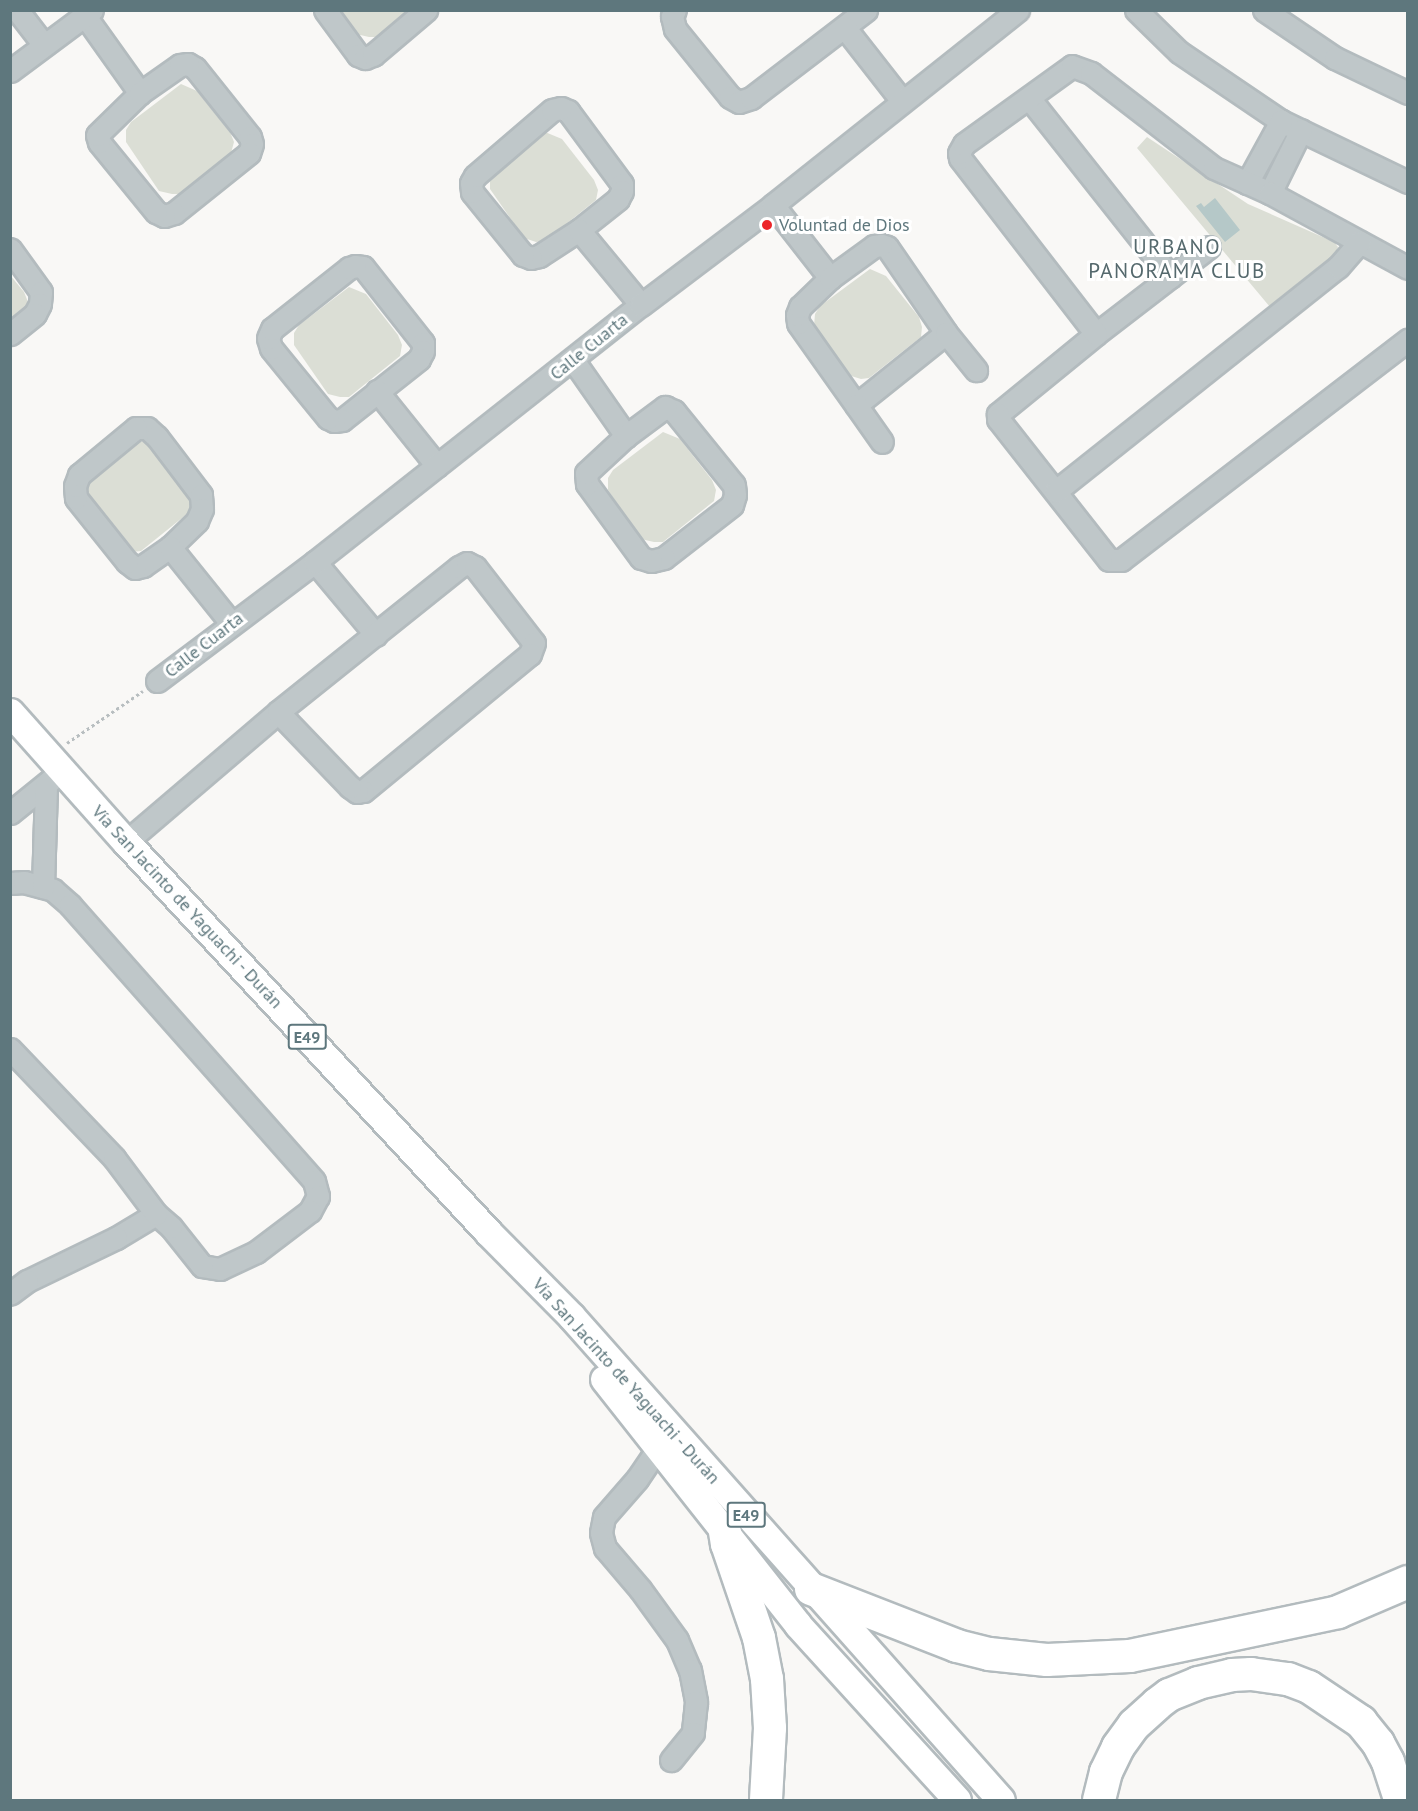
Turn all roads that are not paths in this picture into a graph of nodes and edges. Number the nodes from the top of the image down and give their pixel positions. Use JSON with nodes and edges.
{"nodes":[{"id":1,"x":16,"y":10,"type":"edge"},
{"id":2,"x":325,"y":10,"type":"edge"},
{"id":3,"x":426,"y":10,"type":"edge"},
{"id":4,"x":675,"y":10,"type":"edge"},
{"id":5,"x":866,"y":10,"type":"edge"},
{"id":6,"x":1018,"y":10,"type":"edge"},
{"id":7,"x":1136,"y":10,"type":"edge"},
{"id":8,"x":1264,"y":10,"type":"edge"},
{"id":9,"x":88,"y":13,"type":"edge"},
{"id":10,"x":844,"y":28,"type":"junction"},
{"id":11,"x":44,"y":45,"type":"junction"},
{"id":12,"x":10,"y":71,"type":"edge"},
{"id":13,"x":140,"y":93,"type":"junction"},
{"id":14,"x":1407,"y":93,"type":"edge"},
{"id":15,"x":1029,"y":98,"type":"junction"},
{"id":16,"x":902,"y":101,"type":"junction"},
{"id":17,"x":1281,"y":121,"type":"junction"},
{"id":18,"x":1301,"y":130,"type":"junction"},
{"id":19,"x":1407,"y":182,"type":"edge"},
{"id":20,"x":1247,"y":183,"type":"junction"},
{"id":21,"x":1270,"y":193,"type":"junction"},
{"id":22,"x":773,"y":205,"type":"junction"},
{"id":23,"x":579,"y":230,"type":"junction"},
{"id":24,"x":1360,"y":242,"type":"junction"},
{"id":25,"x":1209,"y":247,"type":"dead end"},
{"id":26,"x":10,"y":249,"type":"edge"},
{"id":27,"x":1407,"y":268,"type":"edge"},
{"id":28,"x":1171,"y":277,"type":"junction"},
{"id":29,"x":830,"y":278,"type":"junction"},
{"id":30,"x":641,"y":305,"type":"junction"},
{"id":31,"x":946,"y":333,"type":"junction"},
{"id":32,"x":10,"y":334,"type":"edge"},
{"id":33,"x":1096,"y":334,"type":"junction"},
{"id":34,"x":1407,"y":340,"type":"edge"},
{"id":35,"x":573,"y":360,"type":"junction"},
{"id":36,"x":976,"y":370,"type":"dead end"},
{"id":37,"x":377,"y":391,"type":"junction"},
{"id":38,"x":856,"y":405,"type":"junction"},
{"id":39,"x":626,"y":436,"type":"junction"},
{"id":40,"x":882,"y":442,"type":"dead end"},
{"id":41,"x":437,"y":466,"type":"junction"},
{"id":42,"x":1056,"y":491,"type":"junction"},
{"id":43,"x":170,"y":547,"type":"junction"},
{"id":44,"x":315,"y":562,"type":"junction"},
{"id":45,"x":231,"y":623,"type":"junction"},
{"id":46,"x":376,"y":634,"type":"junction"},
{"id":47,"x":157,"y":681,"type":"road end"},
{"id":48,"x":10,"y":712,"type":"edge"},
{"id":49,"x":279,"y":712,"type":"junction"},
{"id":50,"x":52,"y":770,"type":"junction"},
{"id":51,"x":10,"y":813,"type":"edge"},
{"id":52,"x":126,"y":842,"type":"junction"},
{"id":53,"x":10,"y":883,"type":"edge"},
{"id":54,"x":43,"y":887,"type":"junction"},
{"id":55,"x":10,"y":1049,"type":"edge"},
{"id":56,"x":156,"y":1214,"type":"junction"},
{"id":57,"x":488,"y":1232,"type":"junction"},
{"id":58,"x":10,"y":1294,"type":"edge"},
{"id":59,"x":658,"y":1448,"type":"junction"},
{"id":60,"x":725,"y":1532,"type":"junction"},
{"id":61,"x":1407,"y":1581,"type":"edge"},
{"id":62,"x":811,"y":1589,"type":"junction"},
{"id":63,"x":671,"y":1760,"type":"dead end"},
{"id":64,"x":766,"y":1800,"type":"edge"},
{"id":65,"x":957,"y":1800,"type":"edge"},
{"id":66,"x":1001,"y":1800,"type":"edge"},
{"id":67,"x":1099,"y":1800,"type":"edge"},
{"id":68,"x":1400,"y":1800,"type":"edge"}],
"edges":[{"from":1,"to":11,"type":"street"},
{"from":2,"to":3,"type":"street"},
{"from":4,"to":10,"type":"street"},
{"from":5,"to":10,"type":"street"},
{"from":6,"to":16,"type":"street","name":"Calle Cuarta"},
{"from":7,"to":17,"type":"street"},
{"from":8,"to":14,"type":"street"},
{"from":9,"to":11,"type":"street"},
{"from":9,"to":13,"type":"street"},
{"from":10,"to":16,"type":"street"},
{"from":11,"to":12,"type":"street"},
{"from":13,"to":13,"type":"street"},
{"from":15,"to":20,"type":"street"},
{"from":15,"to":28,"type":"street"},
{"from":15,"to":33,"type":"street"},
{"from":16,"to":22,"type":"street","name":"Calle Cuarta"},
{"from":17,"to":18,"type":"street"},
{"from":17,"to":20,"type":"street"},
{"from":18,"to":19,"type":"street"},
{"from":18,"to":21,"type":"street"},
{"from":20,"to":21,"type":"street"},
{"from":21,"to":24,"type":"street"},
{"from":22,"to":29,"type":"street"},
{"from":22,"to":30,"type":"street","name":"Calle Cuarta"},
{"from":23,"to":23,"type":"street"},
{"from":23,"to":30,"type":"street"},
{"from":24,"to":27,"type":"street"},
{"from":24,"to":42,"type":"street"},
{"from":25,"to":28,"type":"street"},
{"from":26,"to":32,"type":"street"},
{"from":28,"to":33,"type":"street"},
{"from":29,"to":31,"type":"street"},
{"from":29,"to":38,"type":"street"},
{"from":30,"to":35,"type":"street","name":"Calle Cuarta"},
{"from":31,"to":36,"type":"street"},
{"from":31,"to":38,"type":"street"},
{"from":33,"to":42,"type":"street"},
{"from":34,"to":42,"type":"street"},
{"from":35,"to":39,"type":"street"},
{"from":35,"to":41,"type":"street","name":"Calle Cuarta"},
{"from":37,"to":37,"type":"street"},
{"from":37,"to":41,"type":"street"},
{"from":38,"to":40,"type":"street"},
{"from":39,"to":39,"type":"street"},
{"from":41,"to":44,"type":"street","name":"Calle Cuarta"},
{"from":43,"to":43,"type":"street"},
{"from":43,"to":45,"type":"street"},
{"from":44,"to":45,"type":"street","name":"Calle Cuarta"},
{"from":44,"to":46,"type":"street"},
{"from":45,"to":47,"type":"street","name":"Calle Cuarta"},
{"from":46,"to":49,"type":"street"},
{"from":46,"to":49,"type":"street"},
{"from":48,"to":50,"type":"main road","name":"Vía San Jacinto de Yaguachi - Durán","number":"E49"},
{"from":49,"to":52,"type":"street"},
{"from":50,"to":51,"type":"street"},
{"from":50,"to":52,"type":"main road","name":"Vía San Jacinto de Yaguachi - Durán","number":"E49"},
{"from":50,"to":54,"type":"street"},
{"from":52,"to":57,"type":"main road","name":"Vía San Jacinto de Yaguachi - Durán","number":"E49"},
{"from":53,"to":54,"type":"street"},
{"from":54,"to":56,"type":"street"},
{"from":55,"to":56,"type":"street"},
{"from":56,"to":58,"type":"street"},
{"from":57,"to":59,"type":"main road","name":"Vía San Jacinto de Yaguachi - Durán","number":"E49"},
{"from":57,"to":62,"type":"main road","name":"Vía San Jacinto de Yaguachi - Durán","number":"E49"},
{"from":59,"to":60,"type":"main road","name":"Vía San Jacinto de Yaguachi - Durán","number":"E49"},
{"from":59,"to":63,"type":"street"},
{"from":60,"to":64,"type":"highway"},
{"from":60,"to":65,"type":"main road","name":"Vía San Jacinto de Yaguachi - Durán","number":"E49"},
{"from":61,"to":62,"type":"highway"},
{"from":62,"to":66,"type":"main road","name":"Vía San Jacinto de Yaguachi - Durán","number":"E49"},
{"from":67,"to":68,"type":"highway"}]}
